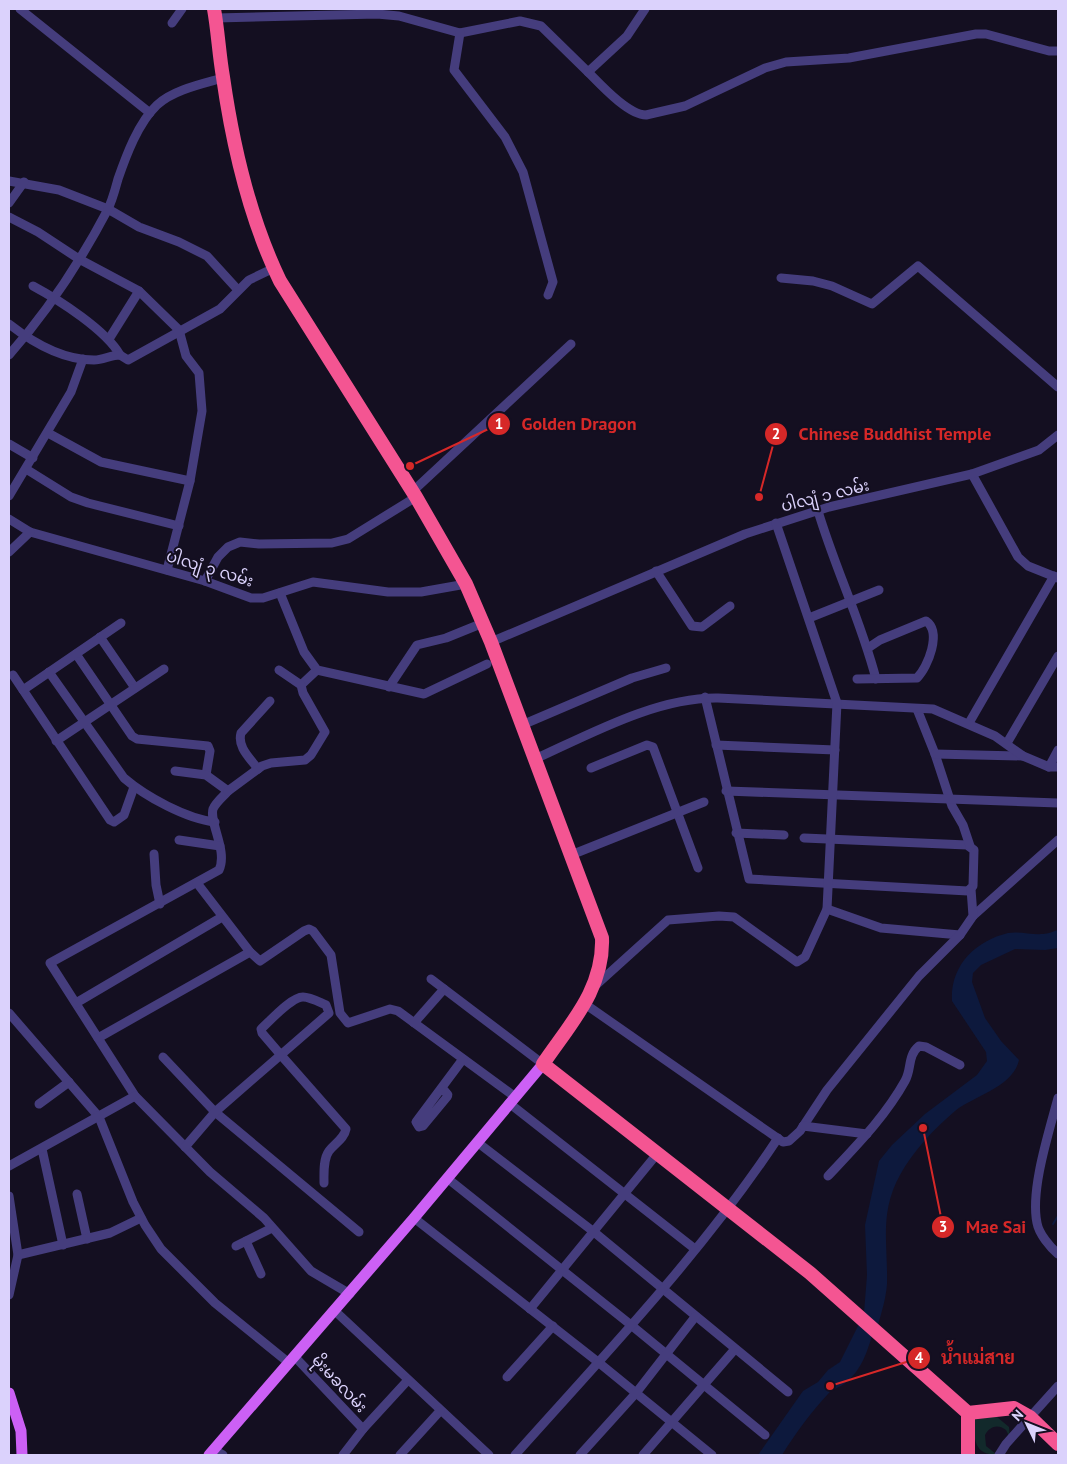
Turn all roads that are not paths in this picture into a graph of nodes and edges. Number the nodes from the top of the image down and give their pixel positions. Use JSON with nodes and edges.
{"nodes":[{"id":1,"x":23,"y":9,"type":"edge"},
{"id":2,"x":182,"y":9,"type":"edge"},
{"id":3,"x":645,"y":9,"type":"edge"},
{"id":4,"x":215,"y":13,"type":"edge"},
{"id":5,"x":172,"y":23,"type":"dead end"},
{"id":6,"x":460,"y":32,"type":"junction"},
{"id":7,"x":1058,"y":51,"type":"edge"},
{"id":8,"x":588,"y":72,"type":"junction"},
{"id":9,"x":223,"y":78,"type":"junction"},
{"id":10,"x":150,"y":113,"type":"junction"},
{"id":11,"x":9,"y":181,"type":"edge"},
{"id":12,"x":24,"y":182,"type":"junction"},
{"id":13,"x":9,"y":203,"type":"edge"},
{"id":14,"x":108,"y":210,"type":"junction"},
{"id":15,"x":9,"y":218,"type":"edge"},
{"id":16,"x":79,"y":259,"type":"junction"},
{"id":17,"x":274,"y":268,"type":"junction"},
{"id":18,"x":781,"y":278,"type":"dead end"},
{"id":19,"x":34,"y":286,"type":"dead end"},
{"id":20,"x":238,"y":290,"type":"junction"},
{"id":21,"x":139,"y":291,"type":"junction"},
{"id":22,"x":548,"y":295,"type":"dead end"},
{"id":23,"x":55,"y":297,"type":"junction"},
{"id":24,"x":9,"y":324,"type":"edge"},
{"id":25,"x":179,"y":330,"type":"junction"},
{"id":26,"x":23,"y":336,"type":"junction"},
{"id":27,"x":109,"y":339,"type":"junction"},
{"id":28,"x":571,"y":344,"type":"dead end"},
{"id":29,"x":120,"y":354,"type":"junction"},
{"id":30,"x":9,"y":355,"type":"edge"},
{"id":31,"x":83,"y":359,"type":"junction"},
{"id":32,"x":1058,"y":387,"type":"edge"},
{"id":33,"x":48,"y":433,"type":"junction"},
{"id":34,"x":1058,"y":434,"type":"edge"},
{"id":35,"x":9,"y":444,"type":"edge"},
{"id":36,"x":33,"y":458,"type":"junction"},
{"id":37,"x":26,"y":469,"type":"junction"},
{"id":38,"x":972,"y":474,"type":"junction"},
{"id":39,"x":12,"y":481,"type":"edge"},
{"id":40,"x":190,"y":481,"type":"junction"},
{"id":41,"x":415,"y":494,"type":"junction"},
{"id":42,"x":9,"y":496,"type":"edge"},
{"id":43,"x":818,"y":511,"type":"junction"},
{"id":44,"x":9,"y":519,"type":"edge"},
{"id":45,"x":776,"y":523,"type":"junction"},
{"id":46,"x":179,"y":526,"type":"junction"},
{"id":47,"x":30,"y":532,"type":"junction"},
{"id":48,"x":9,"y":552,"type":"edge"},
{"id":49,"x":167,"y":570,"type":"junction"},
{"id":50,"x":656,"y":571,"type":"junction"},
{"id":51,"x":1056,"y":577,"type":"edge"},
{"id":52,"x":205,"y":581,"type":"junction"},
{"id":53,"x":466,"y":584,"type":"junction"},
{"id":54,"x":879,"y":590,"type":"dead end"},
{"id":55,"x":280,"y":593,"type":"junction"},
{"id":56,"x":850,"y":602,"type":"junction"},
{"id":57,"x":730,"y":606,"type":"dead end"},
{"id":58,"x":809,"y":618,"type":"junction"},
{"id":59,"x":120,"y":623,"type":"dead end"},
{"id":60,"x":483,"y":623,"type":"junction"},
{"id":61,"x":100,"y":637,"type":"junction"},
{"id":62,"x":491,"y":642,"type":"junction"},
{"id":63,"x":868,"y":648,"type":"junction"},
{"id":64,"x":76,"y":654,"type":"junction"},
{"id":65,"x":1058,"y":656,"type":"edge"},
{"id":66,"x":486,"y":664,"type":"dead end"},
{"id":67,"x":666,"y":668,"type":"dead end"},
{"id":68,"x":164,"y":669,"type":"dead end"},
{"id":69,"x":280,"y":670,"type":"dead end"},
{"id":70,"x":318,"y":670,"type":"junction"},
{"id":71,"x":49,"y":672,"type":"junction"},
{"id":72,"x":13,"y":675,"type":"dead end"},
{"id":73,"x":857,"y":679,"type":"dead end"},
{"id":74,"x":876,"y":679,"type":"junction"},
{"id":75,"x":301,"y":685,"type":"junction"},
{"id":76,"x":389,"y":687,"type":"junction"},
{"id":77,"x":135,"y":688,"type":"junction"},
{"id":78,"x":23,"y":690,"type":"junction"},
{"id":79,"x":706,"y":698,"type":"junction"},
{"id":80,"x":270,"y":701,"type":"dead end"},
{"id":81,"x":837,"y":704,"type":"junction"},
{"id":82,"x":111,"y":705,"type":"junction"},
{"id":83,"x":917,"y":709,"type":"junction"},
{"id":84,"x":84,"y":722,"type":"junction"},
{"id":85,"x":969,"y":723,"type":"junction"},
{"id":86,"x":522,"y":725,"type":"junction"},
{"id":87,"x":56,"y":741,"type":"junction"},
{"id":88,"x":1007,"y":743,"type":"junction"},
{"id":89,"x":716,"y":745,"type":"junction"},
{"id":90,"x":835,"y":750,"type":"junction"},
{"id":91,"x":1058,"y":750,"type":"edge"},
{"id":92,"x":935,"y":754,"type":"junction"},
{"id":93,"x":1023,"y":756,"type":"junction"},
{"id":94,"x":535,"y":758,"type":"junction"},
{"id":95,"x":1054,"y":767,"type":"edge"},
{"id":96,"x":258,"y":768,"type":"junction"},
{"id":97,"x":591,"y":768,"type":"dead end"},
{"id":98,"x":175,"y":771,"type":"dead end"},
{"id":99,"x":206,"y":775,"type":"junction"},
{"id":100,"x":134,"y":787,"type":"junction"},
{"id":101,"x":228,"y":791,"type":"junction"},
{"id":102,"x":726,"y":791,"type":"junction"},
{"id":103,"x":832,"y":795,"type":"junction"},
{"id":104,"x":950,"y":800,"type":"junction"},
{"id":105,"x":704,"y":802,"type":"dead end"},
{"id":106,"x":1058,"y":803,"type":"edge"},
{"id":107,"x":677,"y":813,"type":"junction"},
{"id":108,"x":215,"y":822,"type":"junction"},
{"id":109,"x":736,"y":833,"type":"junction"},
{"id":110,"x":784,"y":835,"type":"dead end"},
{"id":111,"x":804,"y":838,"type":"dead end"},
{"id":112,"x":830,"y":839,"type":"junction"},
{"id":113,"x":179,"y":840,"type":"dead end"},
{"id":114,"x":1058,"y":840,"type":"edge"},
{"id":115,"x":220,"y":846,"type":"junction"},
{"id":116,"x":970,"y":846,"type":"junction"},
{"id":117,"x":154,"y":854,"type":"dead end"},
{"id":118,"x":571,"y":855,"type":"junction"},
{"id":119,"x":698,"y":868,"type":"dead end"},
{"id":120,"x":197,"y":883,"type":"junction"},
{"id":121,"x":830,"y":883,"type":"junction"},
{"id":122,"x":971,"y":889,"type":"junction"},
{"id":123,"x":160,"y":904,"type":"junction"},
{"id":124,"x":828,"y":909,"type":"junction"},
{"id":125,"x":972,"y":916,"type":"junction"},
{"id":126,"x":222,"y":917,"type":"junction"},
{"id":127,"x":960,"y":934,"type":"junction"},
{"id":128,"x":250,"y":952,"type":"junction"},
{"id":129,"x":430,"y":979,"type":"dead end"},
{"id":130,"x":594,"y":986,"type":"junction"},
{"id":131,"x":444,"y":989,"type":"junction"},
{"id":132,"x":76,"y":1003,"type":"junction"},
{"id":133,"x":584,"y":1004,"type":"junction"},
{"id":134,"x":329,"y":1009,"type":"junction"},
{"id":135,"x":9,"y":1014,"type":"edge"},
{"id":136,"x":344,"y":1021,"type":"junction"},
{"id":137,"x":414,"y":1023,"type":"junction"},
{"id":138,"x":98,"y":1038,"type":"junction"},
{"id":139,"x":280,"y":1054,"type":"junction"},
{"id":140,"x":163,"y":1057,"type":"dead end"},
{"id":141,"x":463,"y":1059,"type":"junction"},
{"id":142,"x":542,"y":1064,"type":"junction"},
{"id":143,"x":960,"y":1065,"type":"dead end"},
{"id":144,"x":69,"y":1082,"type":"junction"},
{"id":145,"x":443,"y":1089,"type":"dead end"},
{"id":146,"x":135,"y":1096,"type":"junction"},
{"id":147,"x":1058,"y":1098,"type":"edge"},
{"id":148,"x":512,"y":1100,"type":"junction"},
{"id":149,"x":39,"y":1104,"type":"dead end"},
{"id":150,"x":214,"y":1112,"type":"junction"},
{"id":151,"x":99,"y":1117,"type":"junction"},
{"id":152,"x":803,"y":1126,"type":"junction"},
{"id":153,"x":867,"y":1134,"type":"junction"},
{"id":154,"x":778,"y":1138,"type":"junction"},
{"id":155,"x":477,"y":1142,"type":"junction"},
{"id":156,"x":184,"y":1147,"type":"junction"},
{"id":157,"x":42,"y":1148,"type":"junction"},
{"id":158,"x":657,"y":1154,"type":"junction"},
{"id":159,"x":9,"y":1166,"type":"edge"},
{"id":160,"x":828,"y":1176,"type":"dead end"},
{"id":161,"x":447,"y":1178,"type":"junction"},
{"id":162,"x":324,"y":1183,"type":"dead end"},
{"id":163,"x":77,"y":1194,"type":"dead end"},
{"id":164,"x":625,"y":1194,"type":"junction"},
{"id":165,"x":9,"y":1196,"type":"edge"},
{"id":166,"x":728,"y":1208,"type":"junction"},
{"id":167,"x":141,"y":1218,"type":"junction"},
{"id":168,"x":414,"y":1218,"type":"junction"},
{"id":169,"x":272,"y":1228,"type":"junction"},
{"id":170,"x":359,"y":1232,"type":"dead end"},
{"id":171,"x":594,"y":1232,"type":"junction"},
{"id":172,"x":87,"y":1239,"type":"junction"},
{"id":173,"x":246,"y":1241,"type":"junction"},
{"id":174,"x":63,"y":1245,"type":"junction"},
{"id":175,"x":236,"y":1246,"type":"dead end"},
{"id":176,"x":695,"y":1249,"type":"junction"},
{"id":177,"x":1058,"y":1254,"type":"edge"},
{"id":178,"x":18,"y":1255,"type":"junction"},
{"id":179,"x":562,"y":1270,"type":"junction"},
{"id":180,"x":261,"y":1274,"type":"dead end"},
{"id":181,"x":662,"y":1289,"type":"junction"},
{"id":182,"x":9,"y":1294,"type":"edge"},
{"id":183,"x":350,"y":1294,"type":"junction"},
{"id":184,"x":530,"y":1309,"type":"junction"},
{"id":185,"x":335,"y":1311,"type":"junction"},
{"id":186,"x":695,"y":1317,"type":"junction"},
{"id":187,"x":631,"y":1325,"type":"junction"},
{"id":188,"x":553,"y":1326,"type":"junction"},
{"id":189,"x":735,"y":1349,"type":"junction"},
{"id":190,"x":667,"y":1355,"type":"junction"},
{"id":191,"x":292,"y":1360,"type":"junction"},
{"id":192,"x":598,"y":1362,"type":"junction"},
{"id":193,"x":507,"y":1377,"type":"dead end"},
{"id":194,"x":408,"y":1380,"type":"junction"},
{"id":195,"x":704,"y":1386,"type":"junction"},
{"id":196,"x":1058,"y":1386,"type":"edge"},
{"id":197,"x":788,"y":1392,"type":"dead end"},
{"id":198,"x":9,"y":1393,"type":"edge"},
{"id":199,"x":636,"y":1393,"type":"junction"},
{"id":200,"x":440,"y":1411,"type":"junction"},
{"id":201,"x":12,"y":1412,"type":"edge"},
{"id":202,"x":968,"y":1413,"type":"junction"},
{"id":203,"x":1030,"y":1417,"type":"junction"},
{"id":204,"x":673,"y":1422,"type":"junction"},
{"id":205,"x":363,"y":1429,"type":"junction"},
{"id":206,"x":764,"y":1435,"type":"dead end"},
{"id":207,"x":1058,"y":1444,"type":"edge"},
{"id":208,"x":216,"y":1454,"type":"edge"},
{"id":209,"x":22,"y":1455,"type":"edge"},
{"id":210,"x":343,"y":1455,"type":"edge"},
{"id":211,"x":400,"y":1455,"type":"edge"},
{"id":212,"x":489,"y":1455,"type":"edge"},
{"id":213,"x":515,"y":1455,"type":"edge"},
{"id":214,"x":580,"y":1455,"type":"edge"},
{"id":215,"x":643,"y":1455,"type":"edge"},
{"id":216,"x":710,"y":1455,"type":"edge"},
{"id":217,"x":968,"y":1455,"type":"edge"},
{"id":218,"x":999,"y":1455,"type":"edge"}],
"edges":[{"from":1,"to":10,"type":"street"},
{"from":2,"to":5,"type":"street"},
{"from":3,"to":8,"type":"street"},
{"from":4,"to":6,"type":"street"},
{"from":4,"to":9,"type":"highway"},
{"from":6,"to":8,"type":"street"},
{"from":6,"to":22,"type":"street"},
{"from":7,"to":8,"type":"street"},
{"from":9,"to":10,"type":"street"},
{"from":9,"to":17,"type":"highway"},
{"from":10,"to":14,"type":"street"},
{"from":11,"to":12,"type":"street"},
{"from":12,"to":13,"type":"street"},
{"from":12,"to":14,"type":"street"},
{"from":14,"to":16,"type":"street"},
{"from":14,"to":20,"type":"street"},
{"from":15,"to":16,"type":"street"},
{"from":16,"to":21,"type":"street"},
{"from":16,"to":23,"type":"street"},
{"from":17,"to":20,"type":"street"},
{"from":17,"to":41,"type":"highway"},
{"from":18,"to":32,"type":"street"},
{"from":19,"to":23,"type":"street"},
{"from":20,"to":25,"type":"street"},
{"from":21,"to":25,"type":"street"},
{"from":21,"to":27,"type":"street"},
{"from":23,"to":26,"type":"street"},
{"from":23,"to":27,"type":"street"},
{"from":24,"to":26,"type":"street"},
{"from":25,"to":29,"type":"street"},
{"from":25,"to":40,"type":"street"},
{"from":26,"to":30,"type":"street"},
{"from":26,"to":31,"type":"street"},
{"from":27,"to":29,"type":"street"},
{"from":28,"to":41,"type":"street"},
{"from":29,"to":31,"type":"street"},
{"from":31,"to":33,"type":"street"},
{"from":33,"to":36,"type":"street"},
{"from":33,"to":40,"type":"street"},
{"from":34,"to":38,"type":"street","name":"ပါလျံ ၁ လမ်း"},
{"from":35,"to":36,"type":"street"},
{"from":36,"to":37,"type":"street"},
{"from":37,"to":39,"type":"street"},
{"from":37,"to":46,"type":"street"},
{"from":38,"to":43,"type":"street","name":"ပါလျံ ၁ လမ်း"},
{"from":38,"to":51,"type":"street"},
{"from":39,"to":42,"type":"street"},
{"from":40,"to":46,"type":"street"},
{"from":41,"to":52,"type":"street"},
{"from":41,"to":53,"type":"highway"},
{"from":43,"to":45,"type":"street","name":"ပါလျံ ၁ လမ်း"},
{"from":43,"to":56,"type":"street"},
{"from":44,"to":47,"type":"street","name":"ပါလျံ ၃ လမ်း"},
{"from":45,"to":50,"type":"street","name":"ပါလျံ ၁ လမ်း"},
{"from":45,"to":58,"type":"street"},
{"from":46,"to":49,"type":"street"},
{"from":47,"to":48,"type":"street"},
{"from":47,"to":49,"type":"street","name":"ပါလျံ ၃ လမ်း"},
{"from":49,"to":52,"type":"street","name":"ပါလျံ ၃ လမ်း"},
{"from":50,"to":57,"type":"street"},
{"from":50,"to":62,"type":"street","name":"ပါလျံ ၁ လမ်း"},
{"from":51,"to":85,"type":"street"},
{"from":52,"to":55,"type":"street","name":"ပါလျံ ၃ လမ်း"},
{"from":53,"to":55,"type":"street","name":"ပါလျံ ၃ လမ်း"},
{"from":53,"to":60,"type":"highway"},
{"from":54,"to":56,"type":"street"},
{"from":55,"to":70,"type":"street"},
{"from":56,"to":58,"type":"street"},
{"from":56,"to":63,"type":"street"},
{"from":58,"to":81,"type":"street"},
{"from":59,"to":61,"type":"street"},
{"from":60,"to":62,"type":"highway"},
{"from":60,"to":76,"type":"street"},
{"from":61,"to":64,"type":"street"},
{"from":61,"to":77,"type":"street"},
{"from":62,"to":86,"type":"highway"},
{"from":63,"to":74,"type":"street"},
{"from":63,"to":74,"type":"street"},
{"from":64,"to":71,"type":"street"},
{"from":64,"to":82,"type":"street"},
{"from":65,"to":88,"type":"street"},
{"from":66,"to":76,"type":"street"},
{"from":67,"to":86,"type":"street"},
{"from":68,"to":77,"type":"street"},
{"from":69,"to":75,"type":"street"},
{"from":70,"to":75,"type":"street"},
{"from":70,"to":76,"type":"street"},
{"from":71,"to":78,"type":"street"},
{"from":71,"to":84,"type":"street"},
{"from":72,"to":78,"type":"street"},
{"from":73,"to":74,"type":"street"},
{"from":75,"to":96,"type":"street"},
{"from":77,"to":82,"type":"street"},
{"from":78,"to":87,"type":"street"},
{"from":79,"to":81,"type":"street"},
{"from":79,"to":89,"type":"street"},
{"from":79,"to":94,"type":"street"},
{"from":80,"to":96,"type":"street"},
{"from":81,"to":83,"type":"street"},
{"from":81,"to":90,"type":"street"},
{"from":82,"to":84,"type":"street"},
{"from":82,"to":99,"type":"street"},
{"from":83,"to":85,"type":"street"},
{"from":83,"to":92,"type":"street"},
{"from":84,"to":87,"type":"street"},
{"from":84,"to":100,"type":"street"},
{"from":85,"to":88,"type":"street"},
{"from":86,"to":94,"type":"highway"},
{"from":87,"to":100,"type":"street"},
{"from":88,"to":93,"type":"street"},
{"from":89,"to":90,"type":"street"},
{"from":89,"to":102,"type":"street"},
{"from":90,"to":103,"type":"street"},
{"from":91,"to":95,"type":"street"},
{"from":92,"to":93,"type":"street"},
{"from":92,"to":104,"type":"street"},
{"from":93,"to":95,"type":"street"},
{"from":94,"to":118,"type":"highway"},
{"from":96,"to":101,"type":"street"},
{"from":97,"to":107,"type":"street"},
{"from":98,"to":99,"type":"street"},
{"from":99,"to":101,"type":"street"},
{"from":100,"to":108,"type":"street"},
{"from":101,"to":108,"type":"street"},
{"from":102,"to":103,"type":"street"},
{"from":102,"to":109,"type":"street"},
{"from":103,"to":104,"type":"street"},
{"from":103,"to":112,"type":"street"},
{"from":104,"to":106,"type":"street"},
{"from":104,"to":116,"type":"street"},
{"from":105,"to":107,"type":"street"},
{"from":107,"to":118,"type":"street"},
{"from":107,"to":119,"type":"street"},
{"from":108,"to":115,"type":"street"},
{"from":109,"to":110,"type":"street"},
{"from":109,"to":121,"type":"street"},
{"from":111,"to":112,"type":"street"},
{"from":112,"to":116,"type":"street"},
{"from":112,"to":121,"type":"street"},
{"from":113,"to":115,"type":"street"},
{"from":114,"to":125,"type":"street"},
{"from":115,"to":120,"type":"street"},
{"from":116,"to":122,"type":"street"},
{"from":117,"to":123,"type":"street"},
{"from":118,"to":130,"type":"highway"},
{"from":120,"to":123,"type":"street"},
{"from":120,"to":126,"type":"street"},
{"from":121,"to":122,"type":"street"},
{"from":121,"to":124,"type":"street"},
{"from":122,"to":125,"type":"street"},
{"from":123,"to":132,"type":"street"},
{"from":124,"to":127,"type":"street"},
{"from":124,"to":130,"type":"street"},
{"from":125,"to":127,"type":"street"},
{"from":126,"to":128,"type":"street"},
{"from":126,"to":132,"type":"street"},
{"from":127,"to":152,"type":"street"},
{"from":128,"to":136,"type":"street"},
{"from":128,"to":138,"type":"street"},
{"from":129,"to":131,"type":"street"},
{"from":130,"to":133,"type":"highway"},
{"from":131,"to":137,"type":"street"},
{"from":131,"to":142,"type":"street"},
{"from":132,"to":138,"type":"street"},
{"from":133,"to":142,"type":"highway"},
{"from":133,"to":154,"type":"street"},
{"from":134,"to":136,"type":"street"},
{"from":134,"to":139,"type":"street"},
{"from":134,"to":139,"type":"street"},
{"from":135,"to":144,"type":"street","name":"မိုးမခလမ်း"},
{"from":136,"to":137,"type":"street"},
{"from":137,"to":141,"type":"street"},
{"from":138,"to":146,"type":"street"},
{"from":139,"to":150,"type":"street"},
{"from":139,"to":162,"type":"street"},
{"from":140,"to":150,"type":"street"},
{"from":141,"to":145,"type":"street"},
{"from":141,"to":148,"type":"street"},
{"from":142,"to":148,"type":"main road"},
{"from":142,"to":158,"type":"highway"},
{"from":143,"to":153,"type":"street"},
{"from":144,"to":149,"type":"street"},
{"from":144,"to":151,"type":"street","name":"မိုးမခလမ်း"},
{"from":146,"to":151,"type":"street"},
{"from":146,"to":156,"type":"street"},
{"from":147,"to":177,"type":"street"},
{"from":148,"to":155,"type":"main road"},
{"from":148,"to":164,"type":"street"},
{"from":150,"to":156,"type":"street"},
{"from":150,"to":170,"type":"street"},
{"from":151,"to":157,"type":"street"},
{"from":151,"to":167,"type":"street","name":"မိုးမခလမ်း"},
{"from":152,"to":153,"type":"street"},
{"from":152,"to":154,"type":"street"},
{"from":153,"to":160,"type":"street"},
{"from":154,"to":166,"type":"street"},
{"from":155,"to":161,"type":"main road"},
{"from":155,"to":171,"type":"street"},
{"from":156,"to":169,"type":"street"},
{"from":157,"to":159,"type":"street"},
{"from":157,"to":174,"type":"street"},
{"from":158,"to":164,"type":"street"},
{"from":158,"to":166,"type":"highway"},
{"from":161,"to":168,"type":"main road"},
{"from":161,"to":179,"type":"street"},
{"from":163,"to":172,"type":"street"},
{"from":164,"to":171,"type":"street"},
{"from":164,"to":176,"type":"street"},
{"from":165,"to":178,"type":"street"},
{"from":166,"to":176,"type":"street"},
{"from":166,"to":202,"type":"highway"},
{"from":167,"to":172,"type":"street"},
{"from":167,"to":191,"type":"street","name":"မိုးမခလမ်း"},
{"from":168,"to":183,"type":"main road"},
{"from":168,"to":184,"type":"street"},
{"from":169,"to":173,"type":"street"},
{"from":169,"to":183,"type":"street"},
{"from":171,"to":179,"type":"street"},
{"from":171,"to":181,"type":"street"},
{"from":172,"to":174,"type":"street"},
{"from":173,"to":175,"type":"street"},
{"from":173,"to":180,"type":"street"},
{"from":174,"to":178,"type":"street"},
{"from":176,"to":181,"type":"street"},
{"from":178,"to":182,"type":"street"},
{"from":179,"to":184,"type":"street"},
{"from":179,"to":187,"type":"street"},
{"from":181,"to":186,"type":"street"},
{"from":181,"to":187,"type":"street"},
{"from":183,"to":185,"type":"main road"},
{"from":184,"to":188,"type":"street"},
{"from":185,"to":191,"type":"main road"},
{"from":185,"to":194,"type":"street"},
{"from":186,"to":189,"type":"street"},
{"from":186,"to":190,"type":"street"},
{"from":187,"to":190,"type":"street"},
{"from":187,"to":192,"type":"street"},
{"from":188,"to":192,"type":"street"},
{"from":188,"to":193,"type":"street"},
{"from":189,"to":195,"type":"street"},
{"from":189,"to":197,"type":"street"},
{"from":190,"to":195,"type":"street"},
{"from":190,"to":199,"type":"street"},
{"from":191,"to":205,"type":"street","name":"မိုးမခလမ်း"},
{"from":191,"to":208,"type":"main road"},
{"from":192,"to":199,"type":"street"},
{"from":192,"to":213,"type":"street"},
{"from":194,"to":200,"type":"street"},
{"from":194,"to":205,"type":"street"},
{"from":195,"to":204,"type":"street"},
{"from":195,"to":206,"type":"street"},
{"from":196,"to":203,"type":"street"},
{"from":198,"to":201,"type":"main road"},
{"from":199,"to":204,"type":"street"},
{"from":199,"to":214,"type":"street"},
{"from":200,"to":211,"type":"street"},
{"from":200,"to":212,"type":"street"},
{"from":201,"to":209,"type":"main road"},
{"from":202,"to":203,"type":"highway"},
{"from":202,"to":217,"type":"highway"},
{"from":203,"to":207,"type":"highway"},
{"from":203,"to":218,"type":"street"},
{"from":204,"to":215,"type":"street"},
{"from":204,"to":216,"type":"street"},
{"from":205,"to":210,"type":"street"}]}
